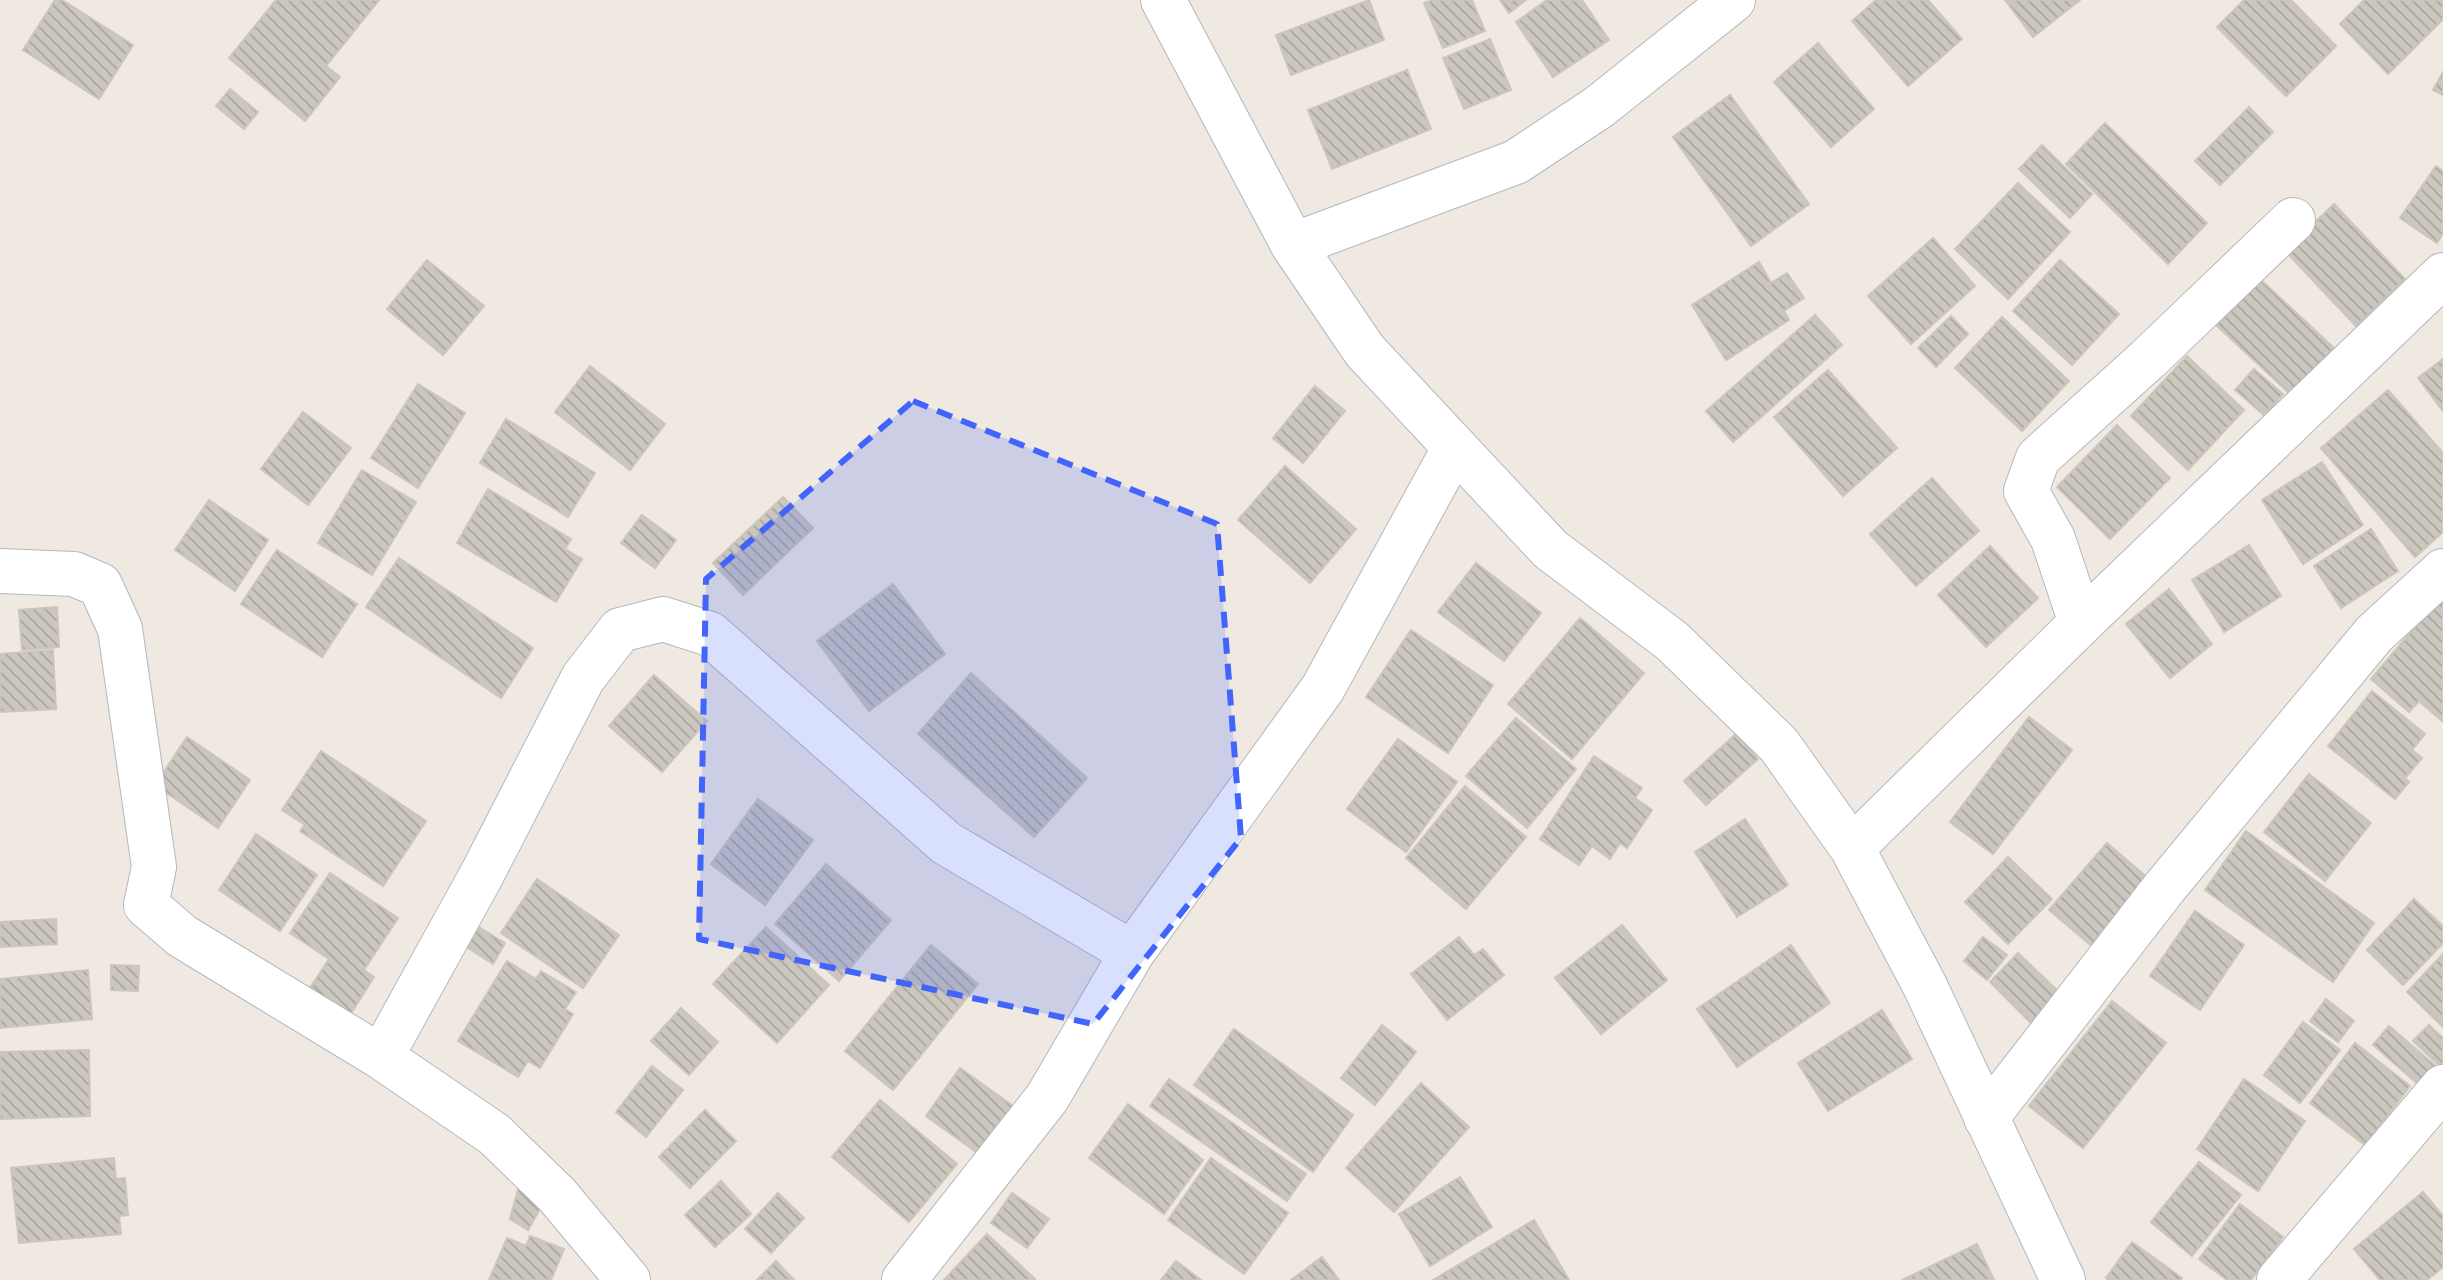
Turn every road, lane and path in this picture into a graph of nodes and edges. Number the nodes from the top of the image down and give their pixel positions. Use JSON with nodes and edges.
{"nodes":[{"id":1,"x":1163,"y":0,"type":"edge"},
{"id":2,"x":1733,"y":0,"type":"edge"},
{"id":3,"x":2293,"y":220,"type":"dead end"},
{"id":4,"x":1293,"y":245,"type":"junction"},
{"id":5,"x":2443,"y":275,"type":"edge"},
{"id":6,"x":1455,"y":447,"type":"junction"},
{"id":7,"x":0,"y":571,"type":"edge"},
{"id":8,"x":2443,"y":571,"type":"edge"},
{"id":9,"x":2081,"y":623,"type":"junction"},
{"id":10,"x":1852,"y":848,"type":"junction"},
{"id":11,"x":1132,"y":953,"type":"junction"},
{"id":12,"x":381,"y":1057,"type":"junction"},
{"id":13,"x":2443,"y":1087,"type":"edge"},
{"id":14,"x":1986,"y":1118,"type":"junction"},
{"id":15,"x":628,"y":1280,"type":"edge"},
{"id":16,"x":904,"y":1280,"type":"edge"},
{"id":17,"x":2063,"y":1280,"type":"edge"},
{"id":18,"x":2279,"y":1280,"type":"edge"}],
"edges":[{"from":1,"to":4,"type":"street"},
{"from":2,"to":4,"type":"street"},
{"from":3,"to":9,"type":"street"},
{"from":4,"to":6,"type":"street"},
{"from":5,"to":9,"type":"street"},
{"from":6,"to":10,"type":"street"},
{"from":6,"to":11,"type":"street"},
{"from":7,"to":12,"type":"street"},
{"from":8,"to":14,"type":"street"},
{"from":9,"to":10,"type":"street"},
{"from":10,"to":14,"type":"street"},
{"from":11,"to":12,"type":"street"},
{"from":11,"to":16,"type":"street"},
{"from":12,"to":15,"type":"street"},
{"from":13,"to":18,"type":"street"},
{"from":14,"to":17,"type":"street"}]}
